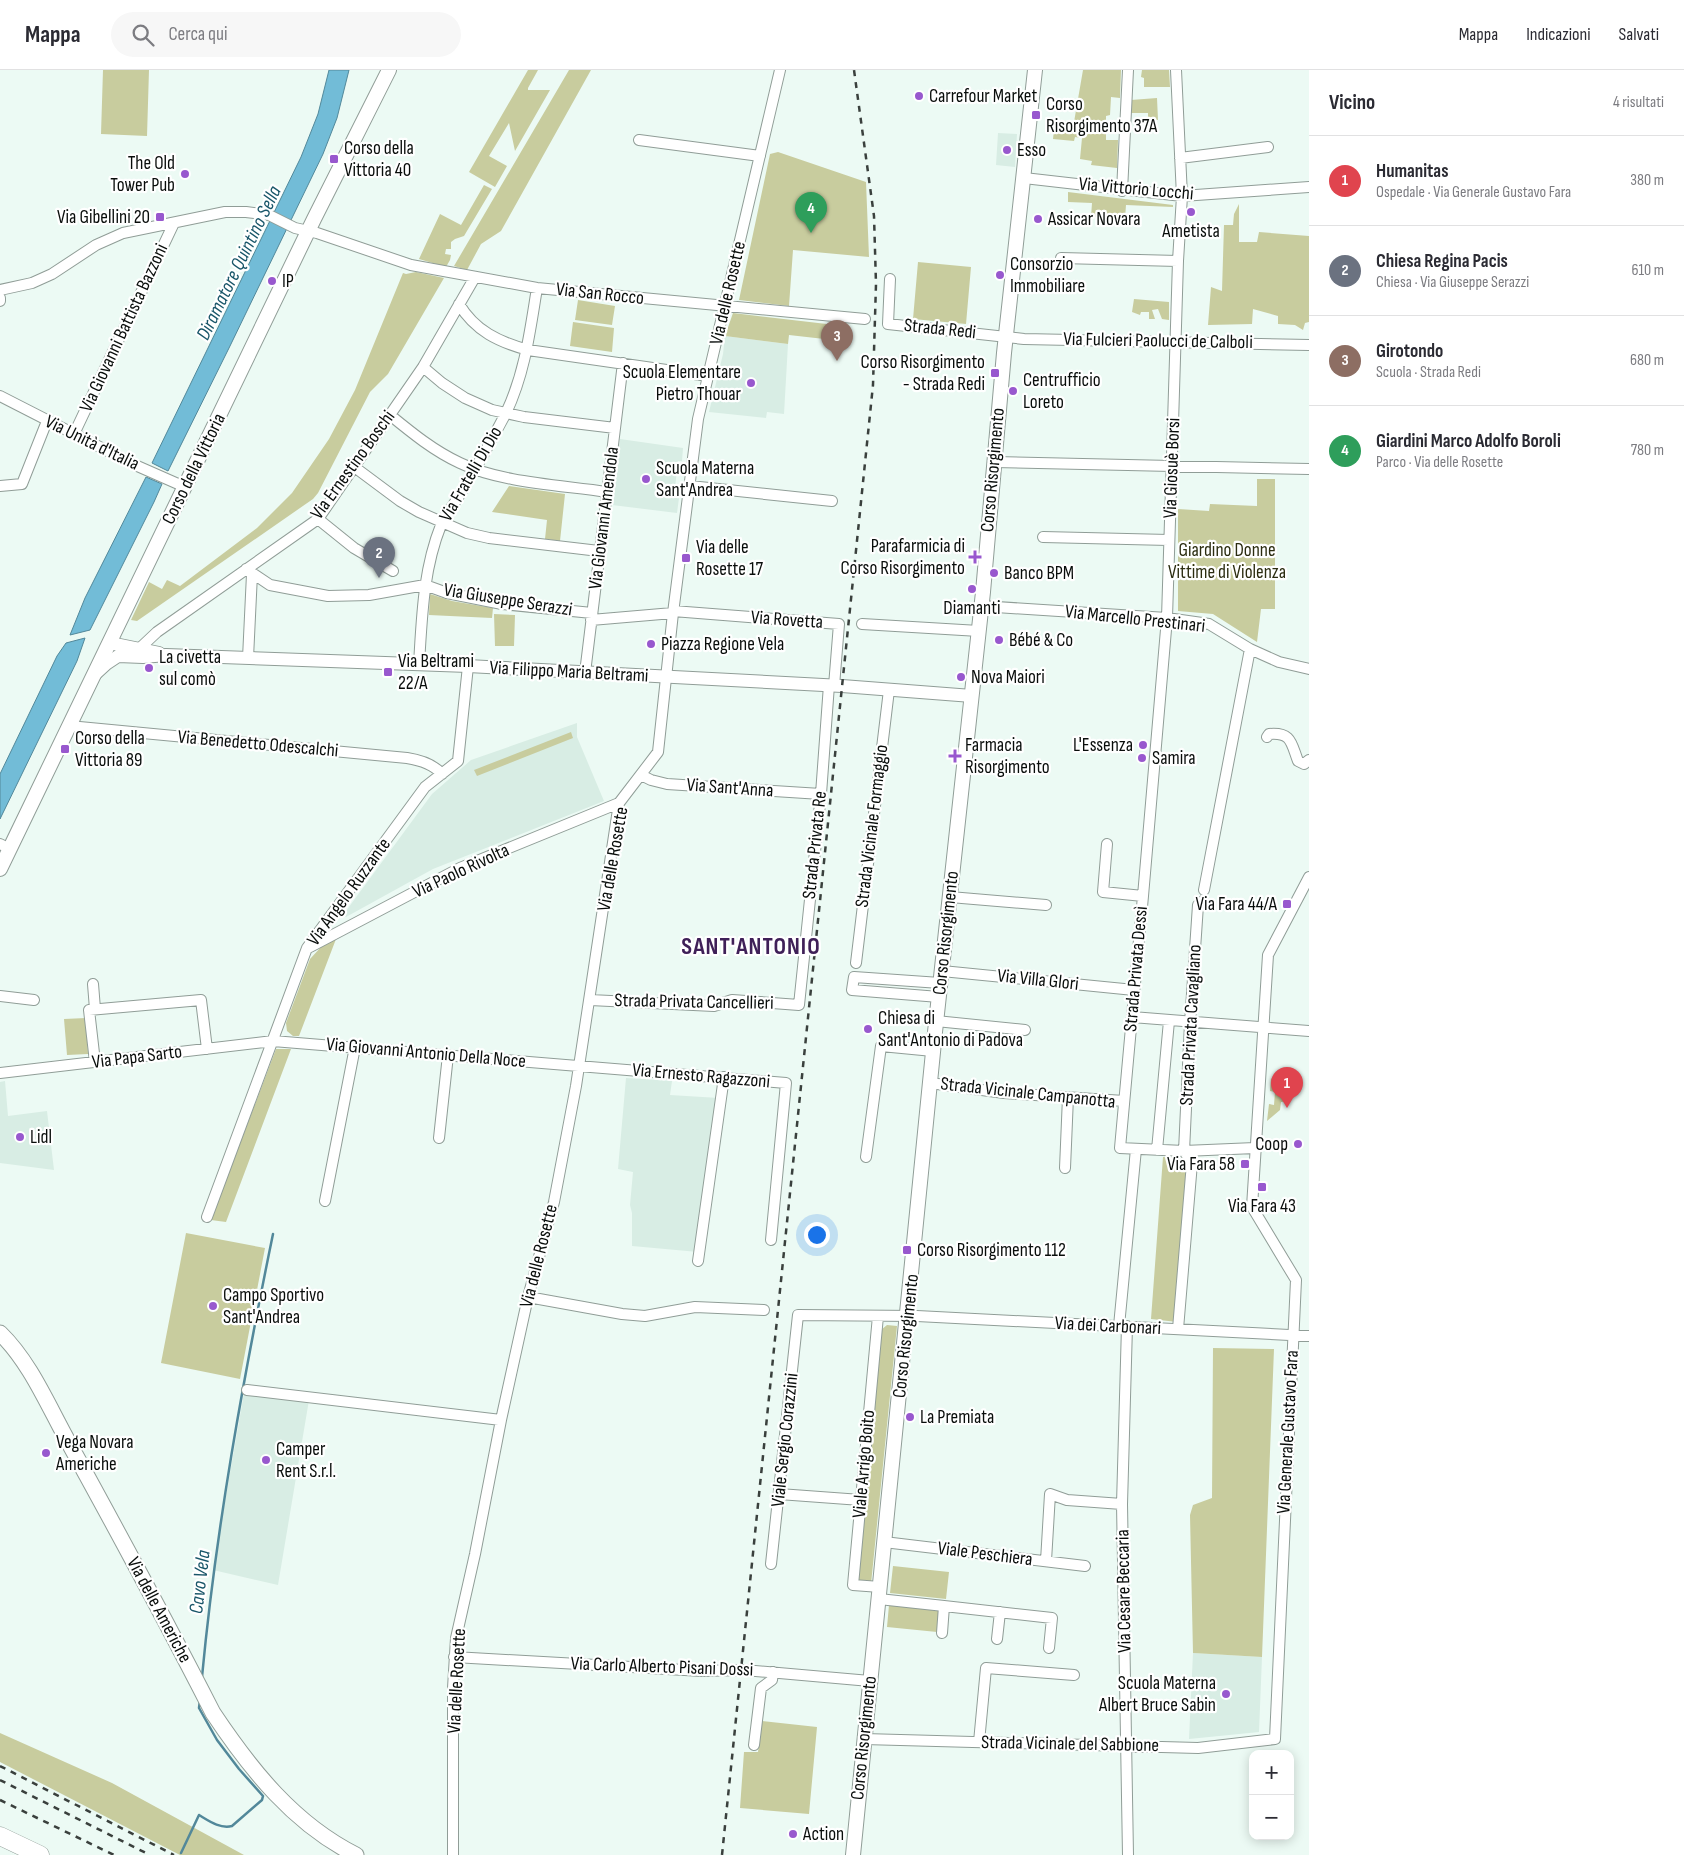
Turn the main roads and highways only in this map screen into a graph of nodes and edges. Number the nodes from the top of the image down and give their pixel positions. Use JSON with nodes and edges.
{"nodes":[{"id":1,"x":389,"y":70,"type":"edge"},
{"id":2,"x":1035,"y":70,"type":"edge"},
{"id":3,"x":5,"y":846,"type":"edge"},
{"id":4,"x":0,"y":869,"type":"edge"},
{"id":5,"x":0,"y":1333,"type":"edge"},
{"id":6,"x":0,"y":1836,"type":"edge"},
{"id":7,"x":40,"y":1855,"type":"edge"},
{"id":8,"x":356,"y":1855,"type":"edge"},
{"id":9,"x":852,"y":1855,"type":"edge"}],
"edges":[{"from":1,"to":3,"type":"main road","name":"Corso della Vittoria"},
{"from":2,"to":9,"type":"main road","name":"Corso Risorgimento"},
{"from":3,"to":4,"type":"main road","name":"Corso della Vittoria"},
{"from":5,"to":8,"type":"main road","name":"Via delle Americhe"},
{"from":6,"to":7,"type":"highway"}]}
